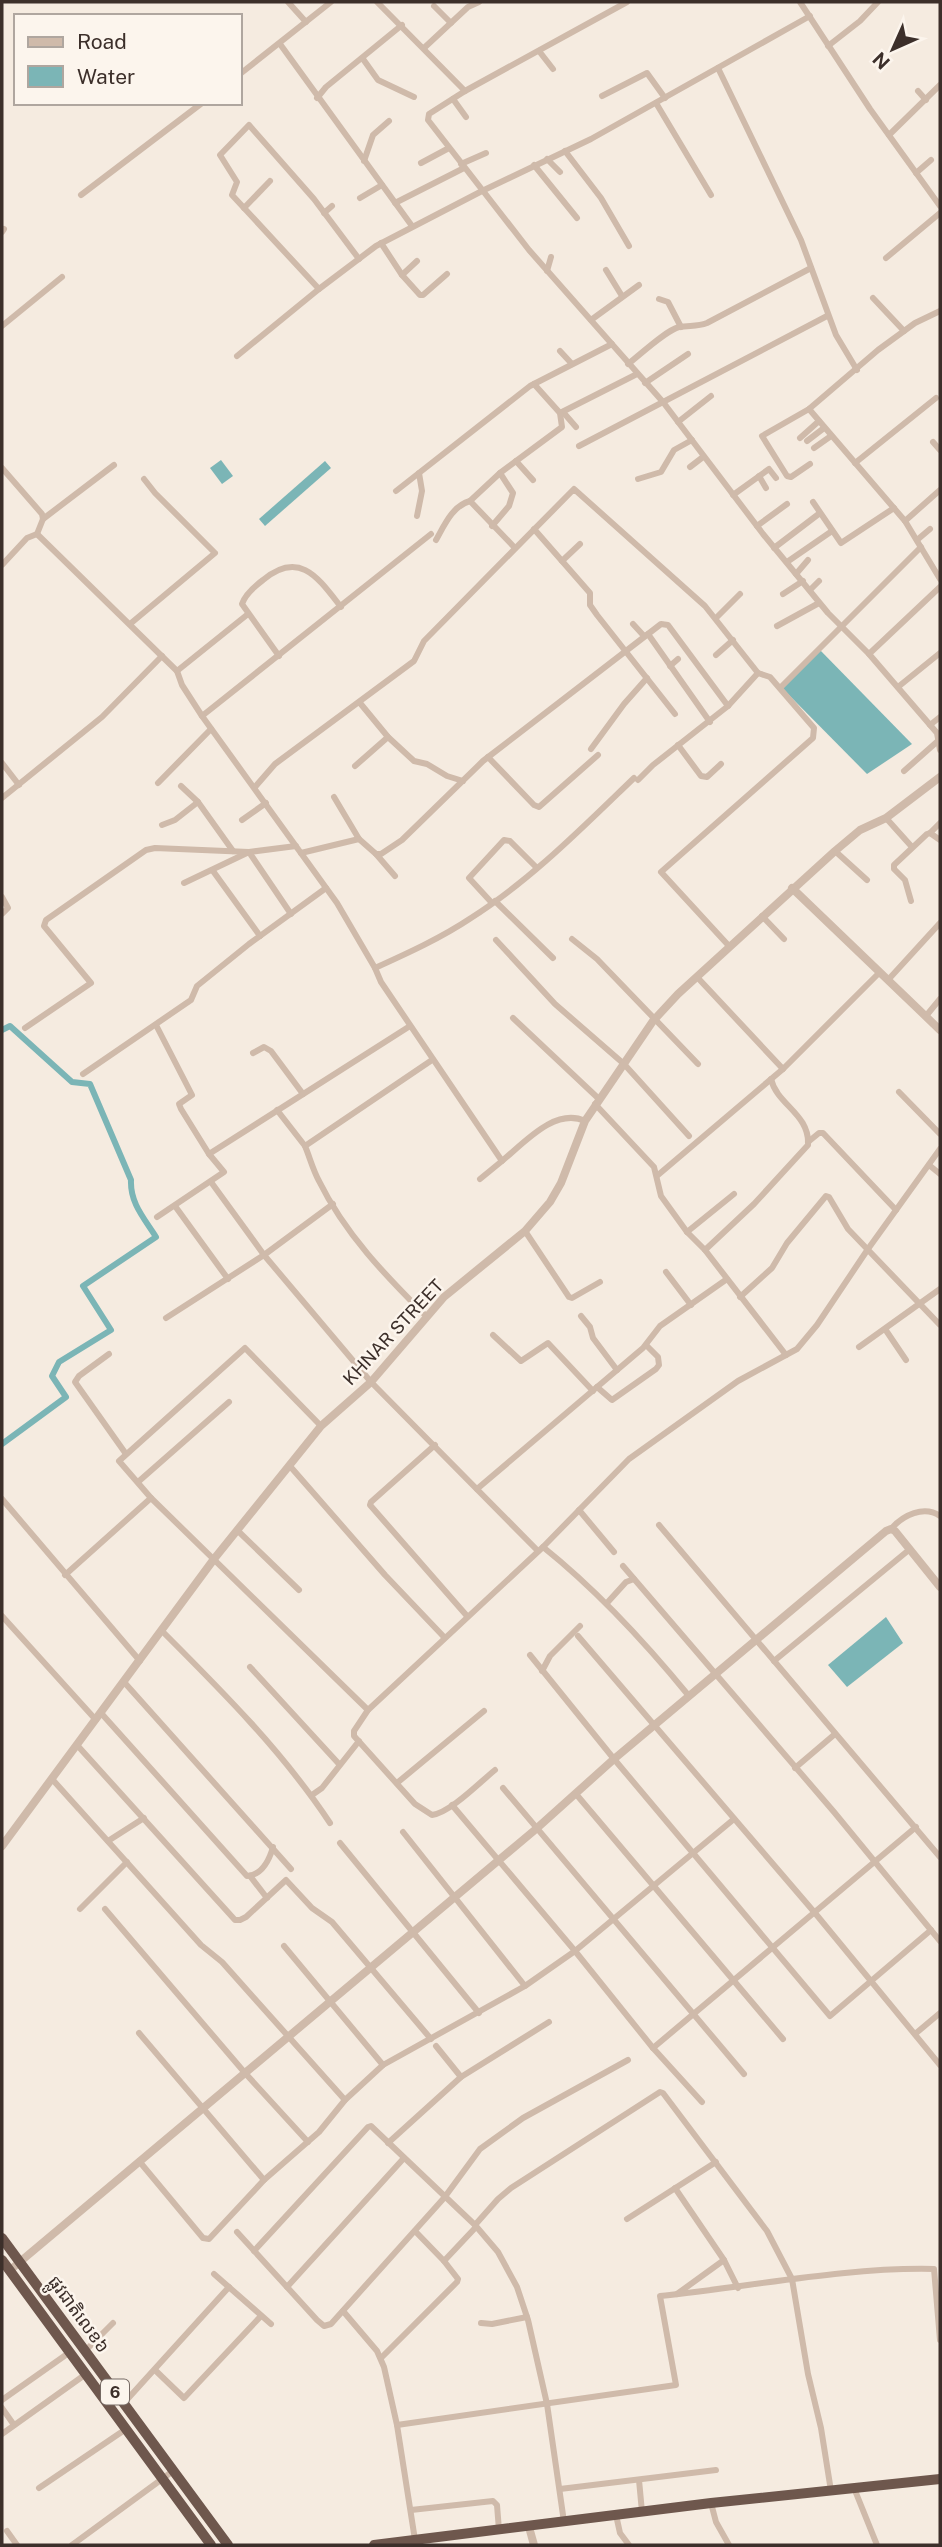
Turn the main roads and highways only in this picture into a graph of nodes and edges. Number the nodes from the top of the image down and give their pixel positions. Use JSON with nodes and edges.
{"nodes":[{"id":1,"x":2,"y":2238,"type":"edge"},
{"id":2,"x":2,"y":2260,"type":"edge"},
{"id":3,"x":940,"y":2479,"type":"edge"},
{"id":4,"x":433,"y":2542,"type":"edge"},
{"id":5,"x":211,"y":2545,"type":"edge"},
{"id":6,"x":228,"y":2545,"type":"edge"},
{"id":7,"x":374,"y":2545,"type":"edge"}],
"edges":[{"from":1,"to":6,"type":"highway","name":"ផ្លូវជាតិលេខ៦","number":"6"},
{"from":2,"to":5,"type":"highway","name":"ផ្លូវជាតិលេខ៦","number":"6"},
{"from":3,"to":4,"type":"highway"},
{"from":4,"to":7,"type":"highway"}]}
